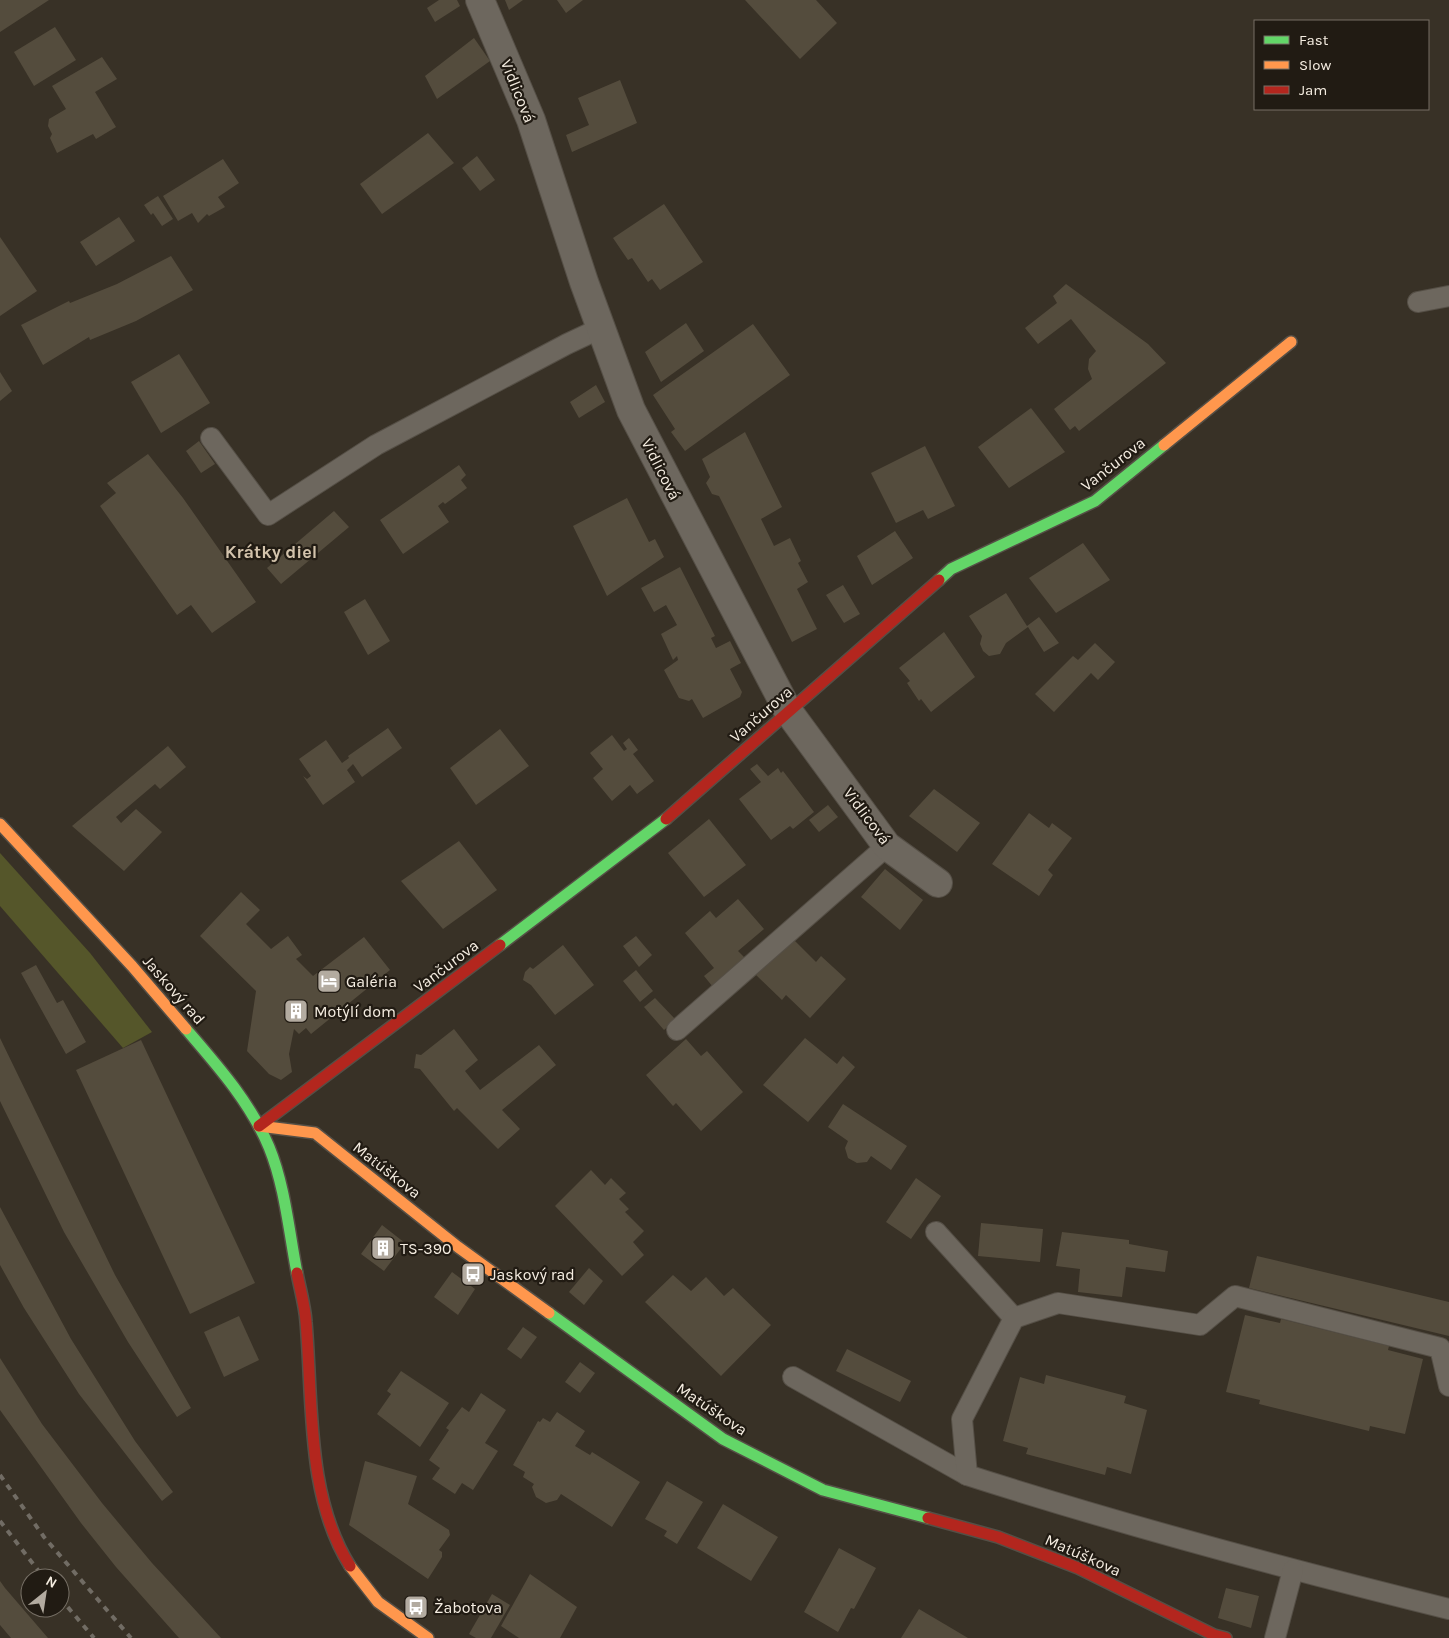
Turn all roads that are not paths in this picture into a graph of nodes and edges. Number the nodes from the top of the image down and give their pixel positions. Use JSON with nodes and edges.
{"nodes":[{"id":1,"x":480,"y":0,"type":"edge"},
{"id":2,"x":1449,"y":296,"type":"edge"},
{"id":3,"x":1418,"y":302,"type":"dead end"},
{"id":4,"x":601,"y":328,"type":"junction"},
{"id":5,"x":1291,"y":342,"type":"dead end"},
{"id":6,"x":211,"y":438,"type":"dead end"},
{"id":7,"x":788,"y":711,"type":"junction"},
{"id":8,"x":0,"y":824,"type":"edge"},
{"id":9,"x":887,"y":846,"type":"junction"},
{"id":10,"x":938,"y":883,"type":"dead end"},
{"id":11,"x":677,"y":1030,"type":"dead end"},
{"id":12,"x":259,"y":1126,"type":"junction"},
{"id":13,"x":936,"y":1232,"type":"dead end"},
{"id":14,"x":1014,"y":1318,"type":"junction"},
{"id":15,"x":793,"y":1377,"type":"dead end"},
{"id":16,"x":1449,"y":1386,"type":"edge"},
{"id":17,"x":967,"y":1475,"type":"junction"},
{"id":18,"x":1293,"y":1570,"type":"junction"},
{"id":19,"x":1449,"y":1609,"type":"edge"},
{"id":20,"x":428,"y":1638,"type":"edge"},
{"id":21,"x":1226,"y":1638,"type":"edge"},
{"id":22,"x":1275,"y":1638,"type":"edge"}],
"edges":[{"from":1,"to":4,"type":"street","name":"Vidlicová"},
{"from":2,"to":3,"type":"lane"},
{"from":4,"to":6,"type":"lane"},
{"from":4,"to":7,"type":"street","name":"Vidlicová"},
{"from":5,"to":7,"type":"street","name":"Vančurova"},
{"from":7,"to":9,"type":"street","name":"Vidlicová"},
{"from":7,"to":12,"type":"street","name":"Vančurova"},
{"from":8,"to":12,"type":"street","name":"Jaskový rad"},
{"from":9,"to":10,"type":"street","name":"Vidlicová"},
{"from":9,"to":11,"type":"lane"},
{"from":12,"to":20,"type":"street","name":"Jaskový rad"},
{"from":12,"to":21,"type":"street","name":"Matúškova"},
{"from":13,"to":14,"type":"lane"},
{"from":14,"to":16,"type":"lane"},
{"from":14,"to":17,"type":"lane"},
{"from":15,"to":17,"type":"lane"},
{"from":17,"to":18,"type":"lane"},
{"from":18,"to":19,"type":"lane"},
{"from":18,"to":22,"type":"lane"}]}
